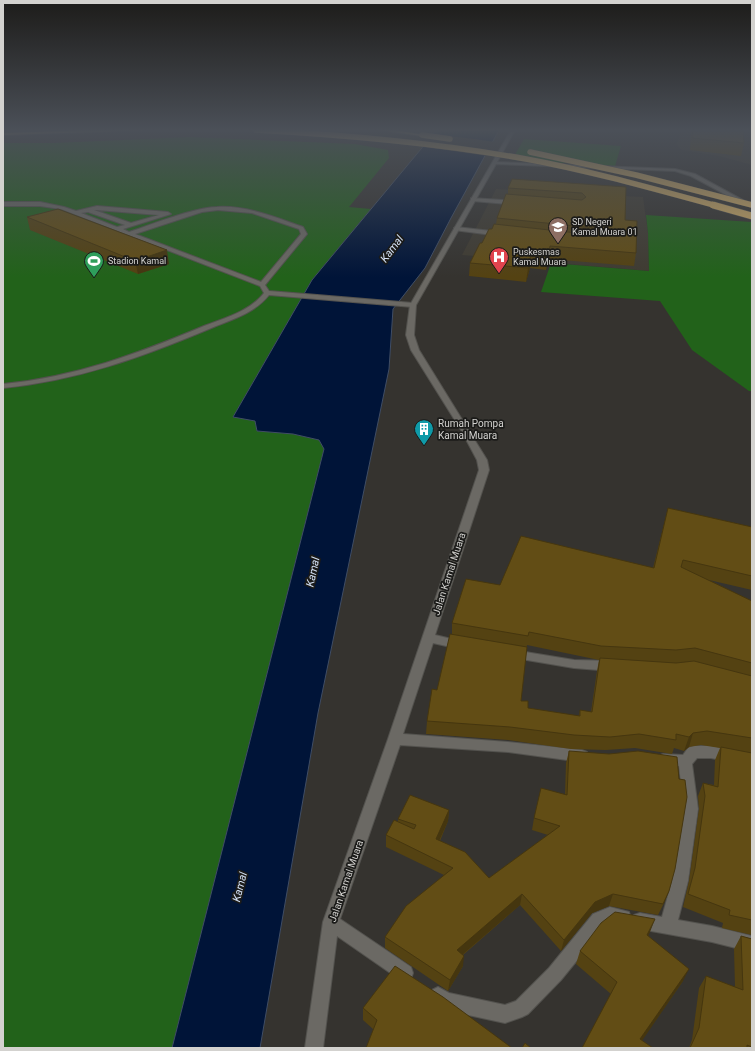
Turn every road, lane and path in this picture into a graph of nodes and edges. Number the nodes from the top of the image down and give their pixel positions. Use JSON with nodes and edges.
{"nodes":[{"id":1,"x":484,"y":179,"type":"edge"},
{"id":2,"x":616,"y":179,"type":"edge"},
{"id":3,"x":651,"y":179,"type":"edge"},
{"id":4,"x":701,"y":179,"type":"edge"},
{"id":5,"x":473,"y":199,"type":"junction"},
{"id":6,"x":526,"y":203,"type":"edge"},
{"id":7,"x":3,"y":204,"type":"edge"},
{"id":8,"x":752,"y":206,"type":"edge"},
{"id":9,"x":88,"y":210,"type":"junction"},
{"id":10,"x":76,"y":214,"type":"junction"},
{"id":11,"x":752,"y":216,"type":"edge"},
{"id":12,"x":130,"y":225,"type":"junction"},
{"id":13,"x":118,"y":229,"type":"junction"},
{"id":14,"x":456,"y":229,"type":"junction"},
{"id":15,"x":129,"y":234,"type":"junction"},
{"id":16,"x":510,"y":235,"type":"edge"},
{"id":17,"x":262,"y":285,"type":"junction"},
{"id":18,"x":267,"y":293,"type":"junction"},
{"id":19,"x":413,"y":305,"type":"junction"},
{"id":20,"x":3,"y":386,"type":"edge"},
{"id":21,"x":428,"y":638,"type":"junction"},
{"id":22,"x":472,"y":647,"type":"edge"},
{"id":23,"x":501,"y":652,"type":"edge"},
{"id":24,"x":622,"y":667,"type":"edge"},
{"id":25,"x":395,"y":739,"type":"junction"},
{"id":26,"x":649,"y":757,"type":"edge"},
{"id":27,"x":599,"y":758,"type":"edge"},
{"id":28,"x":752,"y":760,"type":"edge"},
{"id":29,"x":685,"y":763,"type":"junction"},
{"id":30,"x":331,"y":922,"type":"junction"},
{"id":31,"x":668,"y":926,"type":"junction"},
{"id":32,"x":752,"y":944,"type":"edge"},
{"id":33,"x":314,"y":1048,"type":"edge"}],
"edges":[{"from":1,"to":5,"type":"street","name":"Jalan Kamal Muara"},
{"from":2,"to":11,"type":"highway","bridge":true},
{"from":3,"to":8,"type":"highway","bridge":true},
{"from":4,"to":8,"type":"street"},
{"from":5,"to":6,"type":"street"},
{"from":5,"to":14,"type":"street","name":"Jalan Kamal Muara"},
{"from":7,"to":10,"type":"street"},
{"from":9,"to":10,"type":"street"},
{"from":9,"to":12,"type":"street"},
{"from":9,"to":12,"type":"street"},
{"from":10,"to":13,"type":"street"},
{"from":12,"to":13,"type":"street"},
{"from":13,"to":15,"type":"street"},
{"from":14,"to":16,"type":"street"},
{"from":14,"to":19,"type":"street","name":"Jalan Kamal Muara"},
{"from":15,"to":17,"type":"street"},
{"from":15,"to":17,"type":"street"},
{"from":17,"to":18,"type":"street"},
{"from":18,"to":19,"type":"street"},
{"from":18,"to":20,"type":"street"},
{"from":19,"to":21,"type":"street","name":"Jalan Kamal Muara"},
{"from":21,"to":22,"type":"street"},
{"from":21,"to":25,"type":"street","name":"Jalan Kamal Muara"},
{"from":23,"to":24,"type":"street"},
{"from":25,"to":27,"type":"street"},
{"from":25,"to":30,"type":"street","name":"Jalan Kamal Muara"},
{"from":26,"to":29,"type":"street"},
{"from":28,"to":29,"type":"street"},
{"from":29,"to":31,"type":"street"},
{"from":30,"to":31,"type":"street"},
{"from":30,"to":33,"type":"street","name":"Jalan Kamal Muara"},
{"from":31,"to":32,"type":"street"}]}
